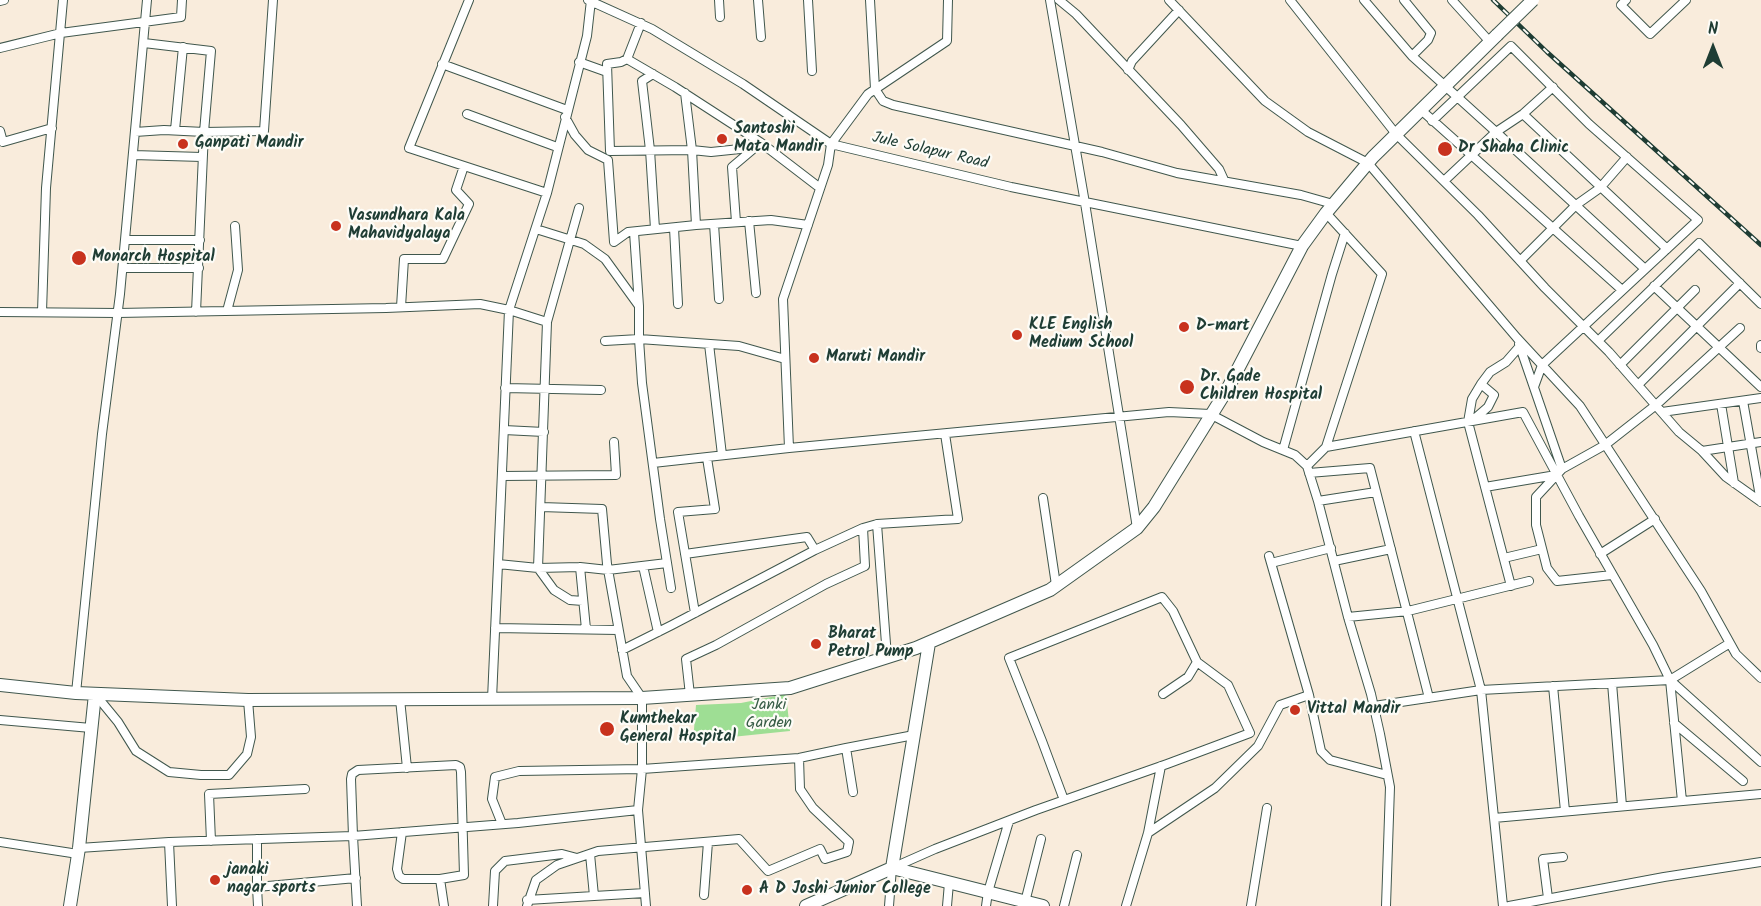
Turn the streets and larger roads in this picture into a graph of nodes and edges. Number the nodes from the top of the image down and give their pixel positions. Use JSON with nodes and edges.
{"nodes":[{"id":1,"x":63,"y":0,"type":"edge"},
{"id":2,"x":147,"y":0,"type":"edge"},
{"id":3,"x":182,"y":0,"type":"edge"},
{"id":4,"x":273,"y":0,"type":"edge"},
{"id":5,"x":469,"y":0,"type":"edge"},
{"id":6,"x":590,"y":0,"type":"edge"},
{"id":7,"x":719,"y":0,"type":"edge"},
{"id":8,"x":758,"y":0,"type":"edge"},
{"id":9,"x":808,"y":0,"type":"edge"},
{"id":10,"x":870,"y":0,"type":"edge"},
{"id":11,"x":948,"y":0,"type":"edge"},
{"id":12,"x":1050,"y":0,"type":"edge"},
{"id":13,"x":1059,"y":0,"type":"edge"},
{"id":14,"x":1168,"y":0,"type":"edge"},
{"id":15,"x":1364,"y":0,"type":"edge"},
{"id":16,"x":1404,"y":0,"type":"edge"},
{"id":17,"x":1452,"y":0,"type":"edge"},
{"id":18,"x":1533,"y":0,"type":"edge"},
{"id":19,"x":1626,"y":0,"type":"edge"},
{"id":20,"x":1686,"y":0,"type":"edge"},
{"id":21,"x":1296,"y":2,"type":"edge"},
{"id":22,"x":1179,"y":10,"type":"junction"},
{"id":23,"x":720,"y":17,"type":"dead end"},
{"id":24,"x":146,"y":21,"type":"junction"},
{"id":25,"x":641,"y":23,"type":"junction"},
{"id":26,"x":61,"y":33,"type":"junction"},
{"id":27,"x":761,"y":37,"type":"dead end"},
{"id":28,"x":1494,"y":39,"type":"junction"},
{"id":29,"x":144,"y":43,"type":"junction"},
{"id":30,"x":183,"y":46,"type":"junction"},
{"id":31,"x":0,"y":48,"type":"edge"},
{"id":32,"x":1412,"y":56,"type":"junction"},
{"id":33,"x":627,"y":59,"type":"junction"},
{"id":34,"x":579,"y":62,"type":"junction"},
{"id":35,"x":442,"y":64,"type":"junction"},
{"id":36,"x":1128,"y":70,"type":"junction"},
{"id":37,"x":812,"y":71,"type":"dead end"},
{"id":38,"x":608,"y":72,"type":"junction"},
{"id":39,"x":653,"y":74,"type":"junction"},
{"id":40,"x":1446,"y":86,"type":"junction"},
{"id":41,"x":1553,"y":87,"type":"junction"},
{"id":42,"x":875,"y":89,"type":"junction"},
{"id":43,"x":685,"y":93,"type":"junction"},
{"id":44,"x":1458,"y":96,"type":"junction"},
{"id":45,"x":1420,"y":109,"type":"junction"},
{"id":46,"x":467,"y":114,"type":"dead end"},
{"id":47,"x":566,"y":114,"type":"junction"},
{"id":48,"x":1523,"y":114,"type":"junction"},
{"id":49,"x":1432,"y":121,"type":"junction"},
{"id":50,"x":52,"y":128,"type":"junction"},
{"id":51,"x":175,"y":130,"type":"junction"},
{"id":52,"x":0,"y":131,"type":"edge"},
{"id":53,"x":135,"y":132,"type":"junction"},
{"id":54,"x":204,"y":132,"type":"junction"},
{"id":55,"x":1496,"y":132,"type":"junction"},
{"id":56,"x":1396,"y":134,"type":"junction"},
{"id":57,"x":760,"y":142,"type":"junction"},
{"id":58,"x":831,"y":144,"type":"junction"},
{"id":59,"x":1075,"y":145,"type":"junction"},
{"id":60,"x":557,"y":147,"type":"junction"},
{"id":61,"x":650,"y":150,"type":"junction"},
{"id":62,"x":692,"y":150,"type":"junction"},
{"id":63,"x":1471,"y":154,"type":"junction"},
{"id":64,"x":133,"y":155,"type":"junction"},
{"id":65,"x":202,"y":157,"type":"junction"},
{"id":66,"x":1627,"y":157,"type":"junction"},
{"id":67,"x":1368,"y":163,"type":"junction"},
{"id":68,"x":464,"y":166,"type":"junction"},
{"id":69,"x":1224,"y":180,"type":"junction"},
{"id":70,"x":1444,"y":181,"type":"junction"},
{"id":71,"x":820,"y":188,"type":"junction"},
{"id":72,"x":1600,"y":188,"type":"junction"},
{"id":73,"x":547,"y":193,"type":"junction"},
{"id":74,"x":1085,"y":203,"type":"junction"},
{"id":75,"x":1576,"y":206,"type":"junction"},
{"id":76,"x":579,"y":208,"type":"dead end"},
{"id":77,"x":1329,"y":208,"type":"junction"},
{"id":78,"x":749,"y":221,"type":"junction"},
{"id":79,"x":736,"y":222,"type":"junction"},
{"id":80,"x":714,"y":224,"type":"junction"},
{"id":81,"x":696,"y":225,"type":"junction"},
{"id":82,"x":808,"y":225,"type":"junction"},
{"id":83,"x":235,"y":226,"type":"dead end"},
{"id":84,"x":674,"y":228,"type":"junction"},
{"id":85,"x":1554,"y":228,"type":"junction"},
{"id":86,"x":536,"y":229,"type":"junction"},
{"id":87,"x":655,"y":229,"type":"junction"},
{"id":88,"x":634,"y":232,"type":"junction"},
{"id":89,"x":1346,"y":233,"type":"junction"},
{"id":90,"x":125,"y":240,"type":"junction"},
{"id":91,"x":200,"y":240,"type":"junction"},
{"id":92,"x":570,"y":240,"type":"junction"},
{"id":93,"x":1302,"y":246,"type":"junction"},
{"id":94,"x":1667,"y":249,"type":"junction"},
{"id":95,"x":1520,"y":261,"type":"junction"},
{"id":96,"x":123,"y":268,"type":"junction"},
{"id":97,"x":199,"y":268,"type":"junction"},
{"id":98,"x":1645,"y":269,"type":"junction"},
{"id":99,"x":1740,"y":283,"type":"junction"},
{"id":100,"x":1654,"y":286,"type":"junction"},
{"id":101,"x":1622,"y":290,"type":"junction"},
{"id":102,"x":1695,"y":290,"type":"dead end"},
{"id":103,"x":756,"y":293,"type":"dead end"},
{"id":104,"x":718,"y":299,"type":"dead end"},
{"id":105,"x":678,"y":304,"type":"dead end"},
{"id":106,"x":1761,"y":304,"type":"edge"},
{"id":107,"x":639,"y":306,"type":"junction"},
{"id":108,"x":401,"y":307,"type":"junction"},
{"id":109,"x":1677,"y":308,"type":"junction"},
{"id":110,"x":509,"y":310,"type":"junction"},
{"id":111,"x":227,"y":311,"type":"junction"},
{"id":112,"x":0,"y":312,"type":"edge"},
{"id":113,"x":42,"y":312,"type":"junction"},
{"id":114,"x":196,"y":312,"type":"junction"},
{"id":115,"x":118,"y":313,"type":"junction"},
{"id":116,"x":547,"y":322,"type":"junction"},
{"id":117,"x":1583,"y":326,"type":"junction"},
{"id":118,"x":1697,"y":326,"type":"junction"},
{"id":119,"x":1740,"y":328,"type":"dead end"},
{"id":120,"x":639,"y":339,"type":"junction"},
{"id":121,"x":605,"y":341,"type":"dead end"},
{"id":122,"x":1598,"y":341,"type":"junction"},
{"id":123,"x":1519,"y":342,"type":"junction"},
{"id":124,"x":709,"y":344,"type":"junction"},
{"id":125,"x":1718,"y":346,"type":"junction"},
{"id":126,"x":785,"y":359,"type":"junction"},
{"id":127,"x":1542,"y":365,"type":"junction"},
{"id":128,"x":1620,"y":365,"type":"junction"},
{"id":129,"x":1480,"y":384,"type":"junction"},
{"id":130,"x":1638,"y":385,"type":"junction"},
{"id":131,"x":1534,"y":387,"type":"junction"},
{"id":132,"x":1761,"y":387,"type":"edge"},
{"id":133,"x":506,"y":388,"type":"junction"},
{"id":134,"x":545,"y":389,"type":"junction"},
{"id":135,"x":601,"y":390,"type":"dead end"},
{"id":136,"x":1761,"y":398,"type":"edge"},
{"id":137,"x":1743,"y":401,"type":"junction"},
{"id":138,"x":1721,"y":404,"type":"junction"},
{"id":139,"x":1659,"y":408,"type":"junction"},
{"id":140,"x":1210,"y":414,"type":"junction"},
{"id":141,"x":1118,"y":418,"type":"junction"},
{"id":142,"x":1470,"y":422,"type":"junction"},
{"id":143,"x":504,"y":430,"type":"junction"},
{"id":144,"x":1414,"y":431,"type":"junction"},
{"id":145,"x":544,"y":432,"type":"junction"},
{"id":146,"x":945,"y":434,"type":"junction"},
{"id":147,"x":1761,"y":441,"type":"edge"},
{"id":148,"x":614,"y":442,"type":"dead end"},
{"id":149,"x":1750,"y":443,"type":"junction"},
{"id":150,"x":1605,"y":445,"type":"junction"},
{"id":151,"x":1326,"y":447,"type":"junction"},
{"id":152,"x":1728,"y":447,"type":"junction"},
{"id":153,"x":789,"y":448,"type":"junction"},
{"id":154,"x":1283,"y":450,"type":"junction"},
{"id":155,"x":1702,"y":451,"type":"junction"},
{"id":156,"x":722,"y":455,"type":"junction"},
{"id":157,"x":707,"y":458,"type":"junction"},
{"id":158,"x":653,"y":463,"type":"junction"},
{"id":159,"x":1308,"y":470,"type":"junction"},
{"id":160,"x":1559,"y":472,"type":"junction"},
{"id":161,"x":502,"y":476,"type":"junction"},
{"id":162,"x":542,"y":476,"type":"junction"},
{"id":163,"x":1734,"y":483,"type":"junction"},
{"id":164,"x":1485,"y":487,"type":"junction"},
{"id":165,"x":1377,"y":492,"type":"junction"},
{"id":166,"x":1043,"y":498,"type":"dead end"},
{"id":167,"x":1318,"y":501,"type":"junction"},
{"id":168,"x":1761,"y":502,"type":"edge"},
{"id":169,"x":541,"y":507,"type":"junction"},
{"id":170,"x":1655,"y":519,"type":"junction"},
{"id":171,"x":877,"y":524,"type":"junction"},
{"id":172,"x":863,"y":528,"type":"junction"},
{"id":173,"x":1137,"y":528,"type":"junction"},
{"id":174,"x":1330,"y":548,"type":"junction"},
{"id":175,"x":1391,"y":549,"type":"junction"},
{"id":176,"x":1542,"y":549,"type":"junction"},
{"id":177,"x":815,"y":550,"type":"junction"},
{"id":178,"x":685,"y":554,"type":"junction"},
{"id":179,"x":1600,"y":554,"type":"junction"},
{"id":180,"x":1504,"y":558,"type":"junction"},
{"id":181,"x":1334,"y":561,"type":"junction"},
{"id":182,"x":667,"y":563,"type":"junction"},
{"id":183,"x":498,"y":564,"type":"junction"},
{"id":184,"x":643,"y":566,"type":"junction"},
{"id":185,"x":580,"y":567,"type":"junction"},
{"id":186,"x":538,"y":568,"type":"junction"},
{"id":187,"x":608,"y":570,"type":"junction"},
{"id":188,"x":1612,"y":575,"type":"junction"},
{"id":189,"x":1529,"y":581,"type":"dead end"},
{"id":190,"x":1056,"y":585,"type":"junction"},
{"id":191,"x":1511,"y":586,"type":"junction"},
{"id":192,"x":671,"y":588,"type":"dead end"},
{"id":193,"x":1458,"y":600,"type":"junction"},
{"id":194,"x":583,"y":601,"type":"junction"},
{"id":195,"x":1408,"y":611,"type":"junction"},
{"id":196,"x":695,"y":613,"type":"junction"},
{"id":197,"x":1348,"y":616,"type":"junction"},
{"id":198,"x":495,"y":628,"type":"junction"},
{"id":199,"x":586,"y":629,"type":"junction"},
{"id":200,"x":618,"y":630,"type":"junction"},
{"id":201,"x":658,"y":632,"type":"junction"},
{"id":202,"x":929,"y":643,"type":"junction"},
{"id":203,"x":1730,"y":643,"type":"junction"},
{"id":204,"x":622,"y":650,"type":"junction"},
{"id":205,"x":887,"y":657,"type":"junction"},
{"id":206,"x":1197,"y":662,"type":"junction"},
{"id":207,"x":1761,"y":678,"type":"edge"},
{"id":208,"x":1670,"y":680,"type":"junction"},
{"id":209,"x":1612,"y":683,"type":"junction"},
{"id":210,"x":0,"y":685,"type":"edge"},
{"id":211,"x":1553,"y":686,"type":"junction"},
{"id":212,"x":1481,"y":690,"type":"junction"},
{"id":213,"x":76,"y":693,"type":"junction"},
{"id":214,"x":95,"y":694,"type":"junction"},
{"id":215,"x":1163,"y":694,"type":"dead end"},
{"id":216,"x":690,"y":695,"type":"junction"},
{"id":217,"x":1309,"y":695,"type":"junction"},
{"id":218,"x":642,"y":698,"type":"junction"},
{"id":219,"x":1429,"y":698,"type":"junction"},
{"id":220,"x":400,"y":699,"type":"junction"},
{"id":221,"x":492,"y":699,"type":"junction"},
{"id":222,"x":248,"y":700,"type":"junction"},
{"id":223,"x":1374,"y":706,"type":"junction"},
{"id":224,"x":0,"y":720,"type":"edge"},
{"id":225,"x":1674,"y":723,"type":"junction"},
{"id":226,"x":91,"y":728,"type":"junction"},
{"id":227,"x":914,"y":735,"type":"junction"},
{"id":228,"x":846,"y":748,"type":"junction"},
{"id":229,"x":799,"y":758,"type":"junction"},
{"id":230,"x":1761,"y":762,"type":"edge"},
{"id":231,"x":1161,"y":766,"type":"junction"},
{"id":232,"x":407,"y":768,"type":"junction"},
{"id":233,"x":642,"y":769,"type":"junction"},
{"id":234,"x":1388,"y":775,"type":"junction"},
{"id":235,"x":1743,"y":781,"type":"dead end"},
{"id":236,"x":305,"y":789,"type":"dead end"},
{"id":237,"x":853,"y":792,"type":"dead end"},
{"id":238,"x":1761,"y":794,"type":"edge"},
{"id":239,"x":1064,"y":800,"type":"junction"},
{"id":240,"x":1682,"y":801,"type":"junction"},
{"id":241,"x":1623,"y":806,"type":"junction"},
{"id":242,"x":1267,"y":808,"type":"dead end"},
{"id":243,"x":638,"y":810,"type":"junction"},
{"id":244,"x":1565,"y":811,"type":"junction"},
{"id":245,"x":1494,"y":818,"type":"junction"},
{"id":246,"x":1009,"y":821,"type":"junction"},
{"id":247,"x":502,"y":824,"type":"junction"},
{"id":248,"x":463,"y":827,"type":"junction"},
{"id":249,"x":402,"y":832,"type":"junction"},
{"id":250,"x":1148,"y":833,"type":"junction"},
{"id":251,"x":353,"y":836,"type":"junction"},
{"id":252,"x":256,"y":839,"type":"junction"},
{"id":253,"x":1041,"y":839,"type":"dead end"},
{"id":254,"x":211,"y":841,"type":"junction"},
{"id":255,"x":0,"y":842,"type":"edge"},
{"id":256,"x":169,"y":842,"type":"junction"},
{"id":257,"x":708,"y":842,"type":"junction"},
{"id":258,"x":641,"y":849,"type":"junction"},
{"id":259,"x":79,"y":851,"type":"junction"},
{"id":260,"x":590,"y":854,"type":"junction"},
{"id":261,"x":1077,"y":855,"type":"dead end"},
{"id":262,"x":1563,"y":857,"type":"dead end"},
{"id":263,"x":578,"y":858,"type":"junction"},
{"id":264,"x":1761,"y":862,"type":"edge"},
{"id":265,"x":892,"y":867,"type":"junction"},
{"id":266,"x":356,"y":878,"type":"junction"},
{"id":267,"x":440,"y":879,"type":"junction"},
{"id":268,"x":950,"y":883,"type":"junction"},
{"id":269,"x":257,"y":887,"type":"junction"},
{"id":270,"x":988,"y":892,"type":"junction"},
{"id":271,"x":645,"y":894,"type":"junction"},
{"id":272,"x":704,"y":895,"type":"dead end"},
{"id":273,"x":594,"y":896,"type":"junction"},
{"id":274,"x":1548,"y":898,"type":"junction"},
{"id":275,"x":527,"y":903,"type":"edge"},
{"id":276,"x":1024,"y":904,"type":"edge"},
{"id":277,"x":70,"y":906,"type":"edge"},
{"id":278,"x":172,"y":906,"type":"edge"},
{"id":279,"x":258,"y":906,"type":"edge"},
{"id":280,"x":357,"y":906,"type":"edge"},
{"id":281,"x":444,"y":906,"type":"edge"},
{"id":282,"x":493,"y":906,"type":"edge"},
{"id":283,"x":645,"y":906,"type":"edge"},
{"id":284,"x":807,"y":906,"type":"edge"},
{"id":285,"x":889,"y":906,"type":"edge"},
{"id":286,"x":947,"y":906,"type":"edge"},
{"id":287,"x":986,"y":906,"type":"edge"},
{"id":288,"x":1043,"y":906,"type":"edge"},
{"id":289,"x":1064,"y":906,"type":"edge"},
{"id":290,"x":1126,"y":906,"type":"edge"},
{"id":291,"x":1251,"y":906,"type":"edge"},
{"id":292,"x":1386,"y":906,"type":"edge"},
{"id":293,"x":1503,"y":906,"type":"edge"},
{"id":294,"x":1509,"y":906,"type":"edge"}],
"edges":[{"from":1,"to":26,"type":"street"},
{"from":2,"to":24,"type":"street"},
{"from":3,"to":24,"type":"street"},
{"from":4,"to":54,"type":"street"},
{"from":5,"to":35,"type":"street"},
{"from":6,"to":25,"type":"street","name":"Jule Solapur Road"},
{"from":6,"to":34,"type":"street"},
{"from":7,"to":23,"type":"street"},
{"from":8,"to":27,"type":"street"},
{"from":9,"to":37,"type":"street"},
{"from":10,"to":42,"type":"street"},
{"from":11,"to":42,"type":"street"},
{"from":12,"to":59,"type":"street"},
{"from":13,"to":36,"type":"street"},
{"from":14,"to":22,"type":"street"},
{"from":15,"to":32,"type":"street"},
{"from":16,"to":32,"type":"street"},
{"from":17,"to":28,"type":"street"},
{"from":18,"to":28,"type":"street","bridge":true},
{"from":19,"to":20,"type":"street"},
{"from":21,"to":56,"type":"street"},
{"from":22,"to":36,"type":"street"},
{"from":22,"to":67,"type":"street"},
{"from":24,"to":26,"type":"street"},
{"from":24,"to":29,"type":"street"},
{"from":25,"to":33,"type":"street"},
{"from":25,"to":58,"type":"street","name":"Jule Solapur Road"},
{"from":26,"to":31,"type":"street"},
{"from":26,"to":50,"type":"street"},
{"from":28,"to":40,"type":"street"},
{"from":29,"to":30,"type":"street"},
{"from":29,"to":53,"type":"street"},
{"from":30,"to":51,"type":"street"},
{"from":30,"to":54,"type":"street"},
{"from":32,"to":40,"type":"street"},
{"from":33,"to":38,"type":"street"},
{"from":33,"to":39,"type":"street"},
{"from":34,"to":38,"type":"street"},
{"from":34,"to":47,"type":"street"},
{"from":35,"to":47,"type":"street"},
{"from":35,"to":68,"type":"street"},
{"from":36,"to":69,"type":"street"},
{"from":38,"to":61,"type":"street"},
{"from":39,"to":43,"type":"street"},
{"from":39,"to":61,"type":"street"},
{"from":40,"to":44,"type":"street"},
{"from":40,"to":45,"type":"street"},
{"from":41,"to":44,"type":"street"},
{"from":41,"to":48,"type":"street"},
{"from":41,"to":66,"type":"street"},
{"from":42,"to":58,"type":"street"},
{"from":42,"to":59,"type":"street"},
{"from":43,"to":57,"type":"street"},
{"from":43,"to":62,"type":"street"},
{"from":44,"to":49,"type":"street"},
{"from":44,"to":55,"type":"street"},
{"from":45,"to":49,"type":"street"},
{"from":45,"to":56,"type":"street"},
{"from":46,"to":60,"type":"street"},
{"from":47,"to":60,"type":"street"},
{"from":47,"to":88,"type":"street"},
{"from":48,"to":55,"type":"street"},
{"from":48,"to":72,"type":"street"},
{"from":49,"to":63,"type":"street"},
{"from":50,"to":52,"type":"street"},
{"from":50,"to":113,"type":"street"},
{"from":51,"to":53,"type":"street"},
{"from":51,"to":54,"type":"street"},
{"from":53,"to":64,"type":"street"},
{"from":54,"to":65,"type":"street"},
{"from":55,"to":63,"type":"street"},
{"from":55,"to":75,"type":"street"},
{"from":56,"to":67,"type":"street"},
{"from":56,"to":70,"type":"street"},
{"from":57,"to":62,"type":"street"},
{"from":57,"to":71,"type":"street"},
{"from":57,"to":79,"type":"street"},
{"from":58,"to":71,"type":"street"},
{"from":58,"to":74,"type":"street","name":"Jule Solapur Road"},
{"from":59,"to":69,"type":"street"},
{"from":59,"to":74,"type":"street"},
{"from":60,"to":73,"type":"street"},
{"from":61,"to":62,"type":"street"},
{"from":61,"to":87,"type":"street"},
{"from":62,"to":81,"type":"street"},
{"from":63,"to":70,"type":"street"},
{"from":63,"to":85,"type":"street"},
{"from":64,"to":65,"type":"street"},
{"from":64,"to":90,"type":"street"},
{"from":65,"to":91,"type":"street"},
{"from":66,"to":72,"type":"street"},
{"from":66,"to":94,"type":"street"},
{"from":67,"to":77,"type":"street"},
{"from":67,"to":123,"type":"street"},
{"from":68,"to":73,"type":"street"},
{"from":68,"to":108,"type":"street"},
{"from":69,"to":77,"type":"street"},
{"from":70,"to":95,"type":"street"},
{"from":71,"to":82,"type":"street"},
{"from":72,"to":75,"type":"street"},
{"from":72,"to":94,"type":"street"},
{"from":73,"to":86,"type":"street"},
{"from":74,"to":93,"type":"street","name":"Jule Solapur Road"},
{"from":74,"to":141,"type":"street"},
{"from":75,"to":85,"type":"street"},
{"from":75,"to":98,"type":"street"},
{"from":76,"to":92,"type":"street"},
{"from":77,"to":89,"type":"street"},
{"from":77,"to":93,"type":"street"},
{"from":78,"to":79,"type":"street"},
{"from":78,"to":82,"type":"street"},
{"from":78,"to":103,"type":"street"},
{"from":79,"to":80,"type":"street"},
{"from":80,"to":81,"type":"street"},
{"from":80,"to":104,"type":"street"},
{"from":81,"to":84,"type":"street"},
{"from":82,"to":126,"type":"street"},
{"from":83,"to":111,"type":"street"},
{"from":84,"to":87,"type":"street"},
{"from":84,"to":105,"type":"street"},
{"from":85,"to":95,"type":"street"},
{"from":85,"to":101,"type":"street"},
{"from":86,"to":92,"type":"street"},
{"from":86,"to":110,"type":"street"},
{"from":87,"to":88,"type":"street"},
{"from":88,"to":107,"type":"street"},
{"from":89,"to":151,"type":"street"},
{"from":89,"to":154,"type":"street"},
{"from":90,"to":91,"type":"street"},
{"from":90,"to":96,"type":"street"},
{"from":91,"to":97,"type":"street"},
{"from":92,"to":107,"type":"street"},
{"from":92,"to":116,"type":"street"},
{"from":93,"to":140,"type":"street"},
{"from":94,"to":98,"type":"street"},
{"from":95,"to":117,"type":"street"},
{"from":96,"to":97,"type":"street"},
{"from":96,"to":115,"type":"street"},
{"from":97,"to":114,"type":"street"},
{"from":98,"to":101,"type":"street"},
{"from":99,"to":100,"type":"street"},
{"from":99,"to":106,"type":"street"},
{"from":99,"to":118,"type":"street"},
{"from":100,"to":109,"type":"street"},
{"from":100,"to":122,"type":"street"},
{"from":101,"to":117,"type":"street"},
{"from":102,"to":109,"type":"street"},
{"from":107,"to":120,"type":"street"},
{"from":108,"to":110,"type":"street"},
{"from":108,"to":111,"type":"street"},
{"from":109,"to":118,"type":"street"},
{"from":109,"to":128,"type":"street"},
{"from":110,"to":116,"type":"street"},
{"from":110,"to":133,"type":"street"},
{"from":111,"to":114,"type":"street"},
{"from":112,"to":113,"type":"street"},
{"from":113,"to":115,"type":"street"},
{"from":114,"to":115,"type":"street"},
{"from":115,"to":213,"type":"street"},
{"from":116,"to":134,"type":"street"},
{"from":117,"to":122,"type":"street"},
{"from":117,"to":127,"type":"street"},
{"from":118,"to":125,"type":"street"},
{"from":118,"to":130,"type":"street"},
{"from":119,"to":125,"type":"street"},
{"from":120,"to":121,"type":"street"},
{"from":120,"to":124,"type":"street"},
{"from":120,"to":158,"type":"street"},
{"from":122,"to":128,"type":"street"},
{"from":123,"to":127,"type":"street"},
{"from":123,"to":129,"type":"street"},
{"from":123,"to":131,"type":"street"},
{"from":124,"to":126,"type":"street"},
{"from":124,"to":156,"type":"street"},
{"from":125,"to":132,"type":"street"},
{"from":125,"to":139,"type":"street"},
{"from":126,"to":153,"type":"street"},
{"from":127,"to":131,"type":"street"},
{"from":127,"to":150,"type":"street"},
{"from":128,"to":130,"type":"street"},
{"from":129,"to":142,"type":"street"},
{"from":129,"to":142,"type":"street"},
{"from":130,"to":139,"type":"street"},
{"from":131,"to":160,"type":"street"},
{"from":133,"to":134,"type":"street"},
{"from":133,"to":143,"type":"street"},
{"from":134,"to":135,"type":"street"},
{"from":134,"to":145,"type":"street"},
{"from":136,"to":137,"type":"street"},
{"from":137,"to":138,"type":"street"},
{"from":137,"to":149,"type":"street"},
{"from":138,"to":139,"type":"street"},
{"from":138,"to":152,"type":"street"},
{"from":139,"to":150,"type":"street"},
{"from":139,"to":155,"type":"street"},
{"from":140,"to":141,"type":"street"},
{"from":140,"to":154,"type":"street"},
{"from":140,"to":173,"type":"street"},
{"from":141,"to":146,"type":"street"},
{"from":141,"to":173,"type":"street"},
{"from":142,"to":144,"type":"street"},
{"from":142,"to":160,"type":"street"},
{"from":142,"to":164,"type":"street"},
{"from":143,"to":145,"type":"street"},
{"from":143,"to":161,"type":"street"},
{"from":144,"to":151,"type":"street"},
{"from":144,"to":193,"type":"street"},
{"from":145,"to":162,"type":"street"},
{"from":146,"to":153,"type":"street"},
{"from":146,"to":171,"type":"street"},
{"from":147,"to":149,"type":"street"},
{"from":148,"to":162,"type":"street"},
{"from":149,"to":152,"type":"street"},
{"from":149,"to":168,"type":"street"},
{"from":150,"to":160,"type":"street"},
{"from":150,"to":170,"type":"street"},
{"from":151,"to":159,"type":"street"},
{"from":152,"to":155,"type":"street"},
{"from":152,"to":163,"type":"street"},
{"from":153,"to":156,"type":"street"},
{"from":154,"to":159,"type":"street"},
{"from":155,"to":163,"type":"street"},
{"from":156,"to":157,"type":"street"},
{"from":157,"to":158,"type":"street"},
{"from":157,"to":178,"type":"street"},
{"from":158,"to":182,"type":"street"},
{"from":159,"to":165,"type":"street"},
{"from":159,"to":167,"type":"street"},
{"from":160,"to":164,"type":"street"},
{"from":160,"to":176,"type":"street"},
{"from":160,"to":179,"type":"street"},
{"from":161,"to":162,"type":"street"},
{"from":161,"to":183,"type":"street"},
{"from":162,"to":169,"type":"street"},
{"from":163,"to":168,"type":"street"},
{"from":164,"to":180,"type":"street"},
{"from":165,"to":167,"type":"street"},
{"from":165,"to":175,"type":"street"},
{"from":166,"to":190,"type":"street"},
{"from":167,"to":174,"type":"street"},
{"from":169,"to":186,"type":"street"},
{"from":169,"to":187,"type":"street"},
{"from":170,"to":179,"type":"street"},
{"from":170,"to":203,"type":"street"},
{"from":171,"to":172,"type":"street"},
{"from":171,"to":205,"type":"street"},
{"from":172,"to":177,"type":"street"},
{"from":172,"to":216,"type":"street"},
{"from":173,"to":190,"type":"street"},
{"from":174,"to":181,"type":"street"},
{"from":174,"to":217,"type":"street"},
{"from":175,"to":181,"type":"street"},
{"from":175,"to":195,"type":"street"},
{"from":176,"to":180,"type":"street"},
{"from":176,"to":188,"type":"street"},
{"from":177,"to":178,"type":"street"},
{"from":177,"to":196,"type":"street"},
{"from":178,"to":196,"type":"street"},
{"from":179,"to":188,"type":"street"},
{"from":180,"to":191,"type":"street"},
{"from":181,"to":197,"type":"street"},
{"from":182,"to":184,"type":"street"},
{"from":182,"to":192,"type":"street"},
{"from":183,"to":186,"type":"street"},
{"from":183,"to":198,"type":"street"},
{"from":184,"to":187,"type":"street"},
{"from":184,"to":201,"type":"street"},
{"from":185,"to":186,"type":"street"},
{"from":185,"to":187,"type":"street"},
{"from":185,"to":194,"type":"street"},
{"from":186,"to":194,"type":"street"},
{"from":187,"to":200,"type":"street"},
{"from":188,"to":208,"type":"street"},
{"from":189,"to":191,"type":"street"},
{"from":190,"to":202,"type":"street"},
{"from":191,"to":193,"type":"street"},
{"from":193,"to":195,"type":"street"},
{"from":193,"to":212,"type":"street"},
{"from":194,"to":199,"type":"street"},
{"from":195,"to":197,"type":"street"},
{"from":195,"to":219,"type":"street"},
{"from":196,"to":201,"type":"street"},
{"from":197,"to":223,"type":"street"},
{"from":198,"to":199,"type":"street"},
{"from":198,"to":221,"type":"street"},
{"from":199,"to":200,"type":"street"},
{"from":200,"to":204,"type":"street"},
{"from":201,"to":204,"type":"street"},
{"from":202,"to":205,"type":"street"},
{"from":202,"to":227,"type":"street"},
{"from":203,"to":207,"type":"street"},
{"from":203,"to":208,"type":"street"},
{"from":204,"to":218,"type":"street"},
{"from":205,"to":216,"type":"street"},
{"from":206,"to":215,"type":"street"},
{"from":206,"to":231,"type":"street"},
{"from":206,"to":239,"type":"street"},
{"from":208,"to":209,"type":"street"},
{"from":208,"to":225,"type":"street"},
{"from":208,"to":230,"type":"street"},
{"from":209,"to":211,"type":"street"},
{"from":209,"to":241,"type":"street"},
{"from":210,"to":213,"type":"street"},
{"from":211,"to":212,"type":"street"},
{"from":211,"to":244,"type":"street"},
{"from":212,"to":219,"type":"street"},
{"from":212,"to":245,"type":"street"},
{"from":213,"to":214,"type":"street"},
{"from":214,"to":222,"type":"street"},
{"from":214,"to":222,"type":"street"},
{"from":214,"to":226,"type":"street"},
{"from":216,"to":218,"type":"street"},
{"from":217,"to":234,"type":"street"},
{"from":217,"to":250,"type":"street"},
{"from":218,"to":221,"type":"street"},
{"from":218,"to":233,"type":"street"},
{"from":219,"to":223,"type":"street"},
{"from":220,"to":221,"type":"street"},
{"from":220,"to":222,"type":"street"},
{"from":220,"to":232,"type":"street"},
{"from":223,"to":234,"type":"street"},
{"from":224,"to":226,"type":"street"},
{"from":225,"to":235,"type":"street"},
{"from":225,"to":240,"type":"street"},
{"from":226,"to":259,"type":"street"},
{"from":227,"to":228,"type":"street"},
{"from":227,"to":265,"type":"street"},
{"from":228,"to":229,"type":"street"},
{"from":228,"to":237,"type":"street"},
{"from":229,"to":233,"type":"street"},
{"from":229,"to":257,"type":"street"},
{"from":231,"to":239,"type":"street"},
{"from":231,"to":250,"type":"street"},
{"from":232,"to":248,"type":"street"},
{"from":232,"to":251,"type":"street"},
{"from":233,"to":243,"type":"street"},
{"from":233,"to":247,"type":"street"},
{"from":234,"to":292,"type":"street"},
{"from":236,"to":254,"type":"street"},
{"from":238,"to":240,"type":"street"},
{"from":239,"to":246,"type":"street"},
{"from":240,"to":241,"type":"street"},
{"from":241,"to":244,"type":"street"},
{"from":242,"to":291,"type":"street"},
{"from":243,"to":247,"type":"street"},
{"from":243,"to":258,"type":"street"},
{"from":244,"to":245,"type":"street"},
{"from":245,"to":293,"type":"street"},
{"from":246,"to":265,"type":"street"},
{"from":246,"to":270,"type":"street"},
{"from":247,"to":248,"type":"street"},
{"from":248,"to":249,"type":"street"},
{"from":248,"to":267,"type":"street"},
{"from":249,"to":251,"type":"street"},
{"from":249,"to":267,"type":"street"},
{"from":250,"to":290,"type":"street"},
{"from":251,"to":252,"type":"street"},
{"from":251,"to":266,"type":"street"},
{"from":252,"to":254,"type":"street"},
{"from":252,"to":269,"type":"street"},
{"from":253,"to":276,"type":"street"},
{"from":254,"to":256,"type":"street"},
{"from":255,"to":259,"type":"street"},
{"from":256,"to":259,"type":"street"},
{"from":256,"to":278,"type":"street"},
{"from":257,"to":258,"type":"street"},
{"from":257,"to":272,"type":"street"},
{"from":258,"to":260,"type":"street"},
{"from":258,"to":271,"type":"street"},
{"from":259,"to":277,"type":"street"},
{"from":260,"to":263,"type":"street"},
{"from":260,"to":273,"type":"street"},
{"from":261,"to":289,"type":"street"},
{"from":262,"to":274,"type":"street"},
{"from":263,"to":275,"type":"street"},
{"from":263,"to":282,"type":"street"},
{"from":264,"to":274,"type":"street"},
{"from":265,"to":268,"type":"street"},
{"from":265,"to":284,"type":"street"},
{"from":265,"to":285,"type":"street"},
{"from":266,"to":269,"type":"street"},
{"from":266,"to":280,"type":"street"},
{"from":267,"to":281,"type":"street"},
{"from":268,"to":270,"type":"street"},
{"from":268,"to":286,"type":"street"},
{"from":269,"to":279,"type":"street"},
{"from":270,"to":276,"type":"street"},
{"from":270,"to":287,"type":"street"},
{"from":271,"to":273,"type":"street"},
{"from":271,"to":283,"type":"street"},
{"from":273,"to":275,"type":"street"},
{"from":274,"to":294,"type":"street"},
{"from":276,"to":288,"type":"street"}]}
